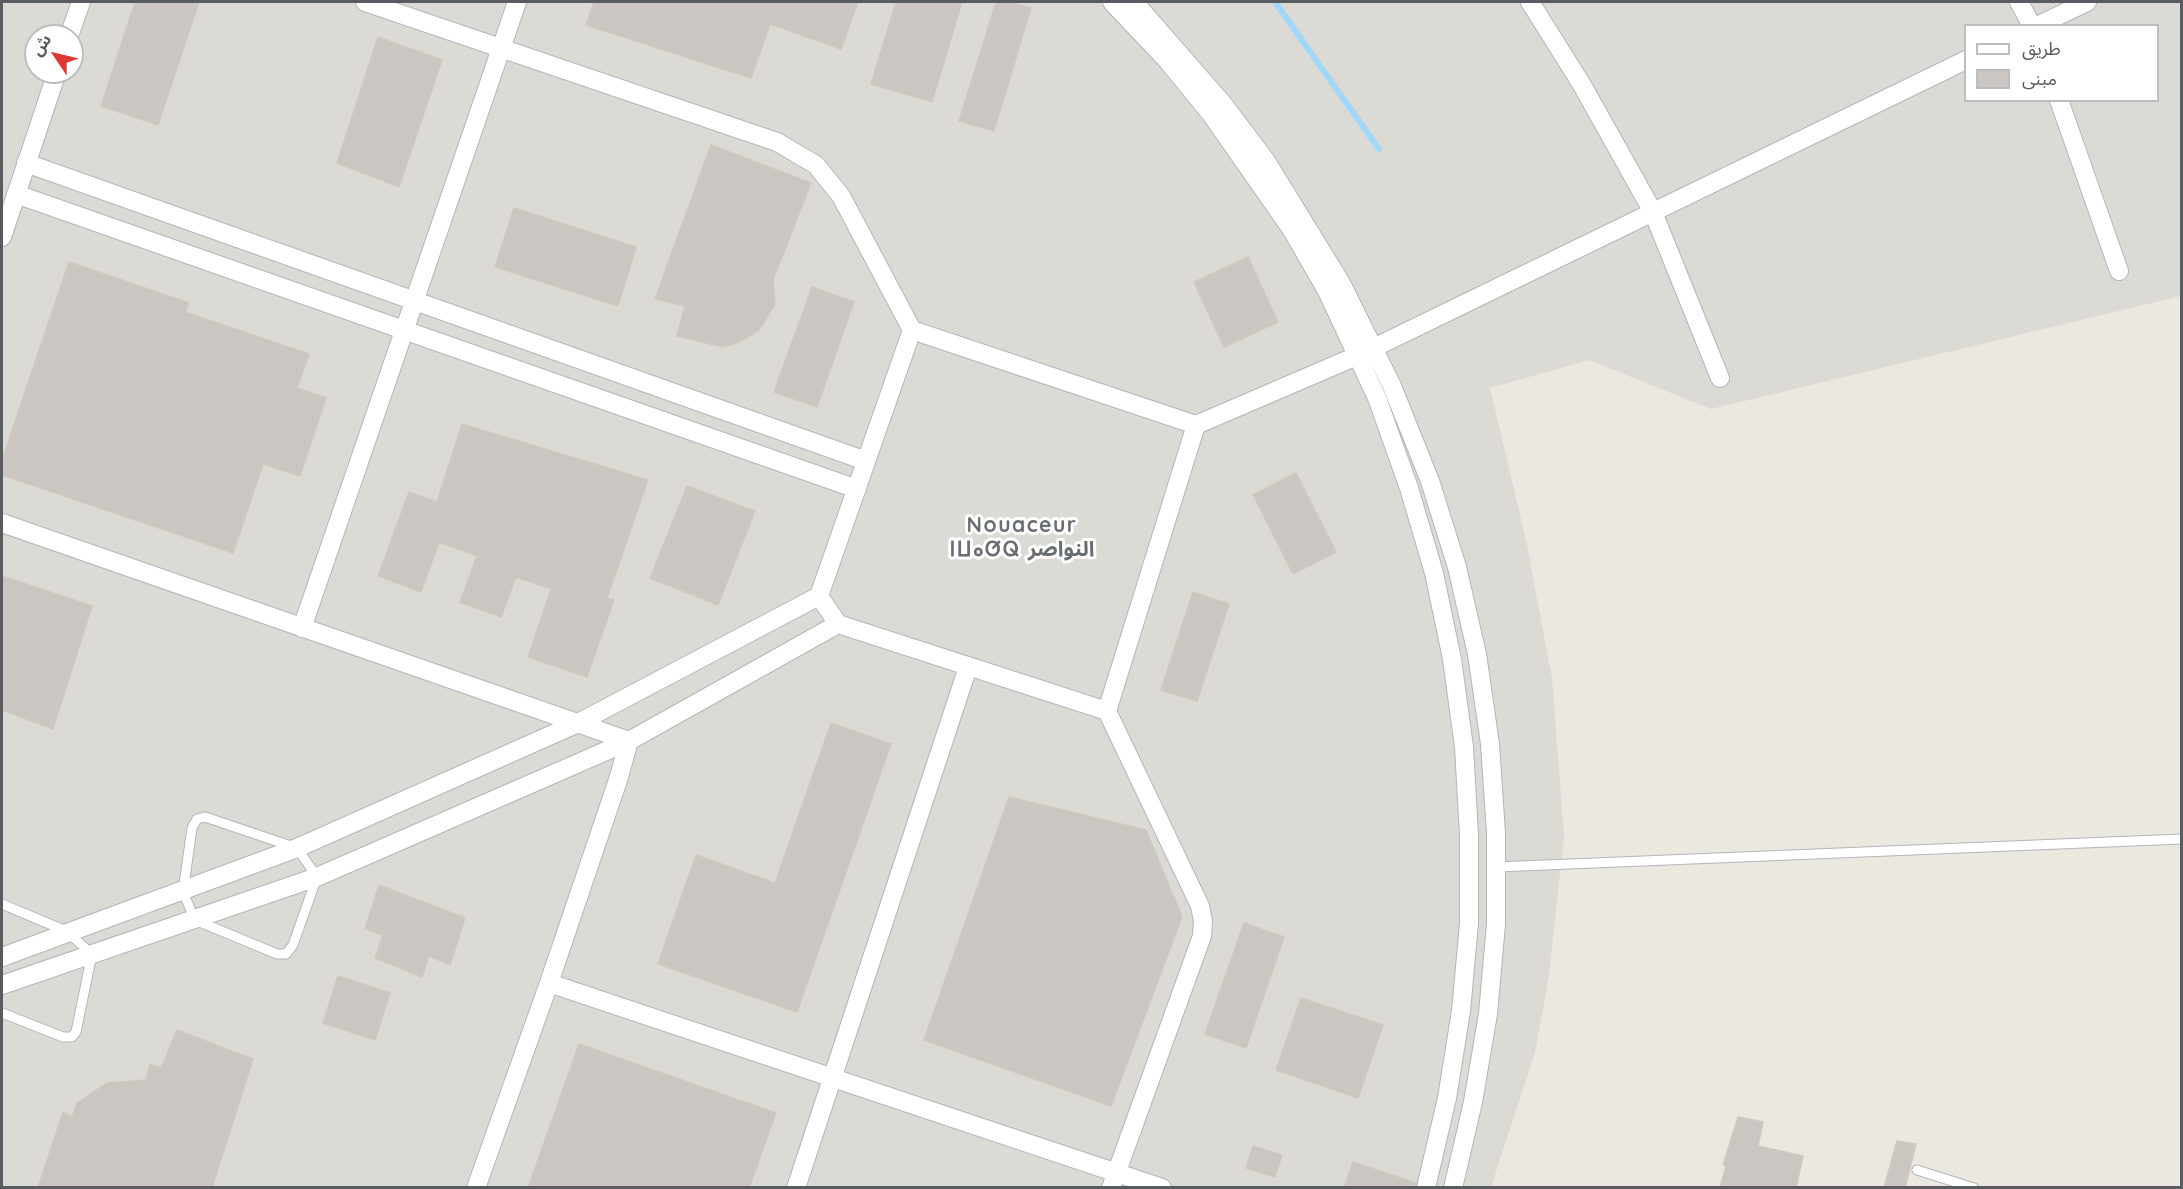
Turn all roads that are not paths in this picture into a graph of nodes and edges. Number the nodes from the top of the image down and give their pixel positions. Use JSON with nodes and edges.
{"nodes":[{"id":1,"x":81,"y":2,"type":"edge"},
{"id":2,"x":365,"y":2,"type":"edge"},
{"id":3,"x":517,"y":2,"type":"edge"},
{"id":4,"x":1530,"y":2,"type":"edge"},
{"id":5,"x":2019,"y":2,"type":"edge"},
{"id":6,"x":2087,"y":2,"type":"edge"},
{"id":7,"x":1122,"y":3,"type":"edge"},
{"id":8,"x":73,"y":24,"type":"edge"},
{"id":9,"x":2034,"y":24,"type":"edge"},
{"id":10,"x":2039,"y":24,"type":"edge"},
{"id":11,"x":501,"y":46,"type":"junction"},
{"id":12,"x":1964,"y":60,"type":"edge"},
{"id":13,"x":53,"y":84,"type":"edge"},
{"id":14,"x":2060,"y":102,"type":"edge"},
{"id":15,"x":26,"y":163,"type":"junction"},
{"id":16,"x":16,"y":194,"type":"junction"},
{"id":17,"x":1653,"y":212,"type":"junction"},
{"id":18,"x":2,"y":237,"type":"edge"},
{"id":19,"x":2119,"y":271,"type":"dead end"},
{"id":20,"x":416,"y":301,"type":"junction"},
{"id":21,"x":406,"y":330,"type":"junction"},
{"id":22,"x":912,"y":330,"type":"junction"},
{"id":23,"x":1366,"y":351,"type":"junction"},
{"id":24,"x":1720,"y":378,"type":"dead end"},
{"id":25,"x":1196,"y":425,"type":"junction"},
{"id":26,"x":866,"y":461,"type":"junction"},
{"id":27,"x":856,"y":489,"type":"junction"},
{"id":28,"x":2,"y":523,"type":"edge"},
{"id":29,"x":819,"y":596,"type":"junction"},
{"id":30,"x":838,"y":624,"type":"junction"},
{"id":31,"x":302,"y":628,"type":"junction"},
{"id":32,"x":968,"y":667,"type":"junction"},
{"id":33,"x":1107,"y":711,"type":"junction"},
{"id":34,"x":578,"y":723,"type":"junction"},
{"id":35,"x":629,"y":741,"type":"junction"},
{"id":36,"x":2181,"y":839,"type":"edge"},
{"id":37,"x":297,"y":848,"type":"junction"},
{"id":38,"x":1496,"y":867,"type":"junction"},
{"id":39,"x":317,"y":877,"type":"junction"},
{"id":40,"x":183,"y":892,"type":"junction"},
{"id":41,"x":2,"y":904,"type":"edge"},
{"id":42,"x":195,"y":920,"type":"junction"},
{"id":43,"x":66,"y":932,"type":"junction"},
{"id":44,"x":92,"y":954,"type":"junction"},
{"id":45,"x":2,"y":957,"type":"edge"},
{"id":46,"x":549,"y":983,"type":"junction"},
{"id":47,"x":2,"y":985,"type":"edge"},
{"id":48,"x":2,"y":1013,"type":"edge"},
{"id":49,"x":833,"y":1078,"type":"junction"},
{"id":50,"x":1917,"y":1170,"type":"dead end"},
{"id":51,"x":1114,"y":1180,"type":"edge"},
{"id":52,"x":476,"y":1188,"type":"edge"},
{"id":53,"x":796,"y":1188,"type":"edge"},
{"id":54,"x":1162,"y":1188,"type":"edge"},
{"id":55,"x":1426,"y":1188,"type":"edge"},
{"id":56,"x":1453,"y":1188,"type":"edge"},
{"id":57,"x":1974,"y":1188,"type":"edge"}],
"edges":[{"from":1,"to":8,"type":"street"},
{"from":2,"to":11,"type":"street"},
{"from":3,"to":11,"type":"street"},
{"from":4,"to":17,"type":"street"},
{"from":5,"to":9,"type":"street"},
{"from":6,"to":10,"type":"street"},
{"from":7,"to":23,"type":"street"},
{"from":11,"to":20,"type":"street"},
{"from":11,"to":22,"type":"street"},
{"from":12,"to":17,"type":"street"},
{"from":13,"to":15,"type":"street"},
{"from":14,"to":19,"type":"street"},
{"from":15,"to":16,"type":"street"},
{"from":15,"to":20,"type":"street"},
{"from":16,"to":18,"type":"street"},
{"from":16,"to":21,"type":"street"},
{"from":17,"to":23,"type":"street"},
{"from":17,"to":24,"type":"street"},
{"from":20,"to":21,"type":"street"},
{"from":20,"to":26,"type":"street"},
{"from":21,"to":27,"type":"street"},
{"from":21,"to":31,"type":"street"},
{"from":22,"to":25,"type":"street"},
{"from":22,"to":26,"type":"street"},
{"from":23,"to":25,"type":"street"},
{"from":23,"to":38,"type":"street"},
{"from":23,"to":55,"type":"street"},
{"from":25,"to":33,"type":"street"},
{"from":26,"to":27,"type":"street"},
{"from":27,"to":29,"type":"street"},
{"from":28,"to":31,"type":"street"},
{"from":29,"to":30,"type":"street"},
{"from":29,"to":34,"type":"street"},
{"from":30,"to":32,"type":"street"},
{"from":30,"to":35,"type":"street"},
{"from":31,"to":34,"type":"street"},
{"from":32,"to":33,"type":"street"},
{"from":32,"to":49,"type":"street"},
{"from":33,"to":51,"type":"street"},
{"from":34,"to":35,"type":"street"},
{"from":34,"to":37,"type":"street"},
{"from":35,"to":39,"type":"street"},
{"from":35,"to":46,"type":"street"},
{"from":36,"to":38,"type":"lane"},
{"from":37,"to":39,"type":"lane"},
{"from":37,"to":40,"type":"street"},
{"from":37,"to":40,"type":"lane"},
{"from":38,"to":56,"type":"street"},
{"from":39,"to":42,"type":"street"},
{"from":39,"to":42,"type":"lane"},
{"from":40,"to":42,"type":"lane"},
{"from":40,"to":43,"type":"street"},
{"from":41,"to":43,"type":"lane"},
{"from":42,"to":44,"type":"street"},
{"from":43,"to":44,"type":"lane"},
{"from":43,"to":45,"type":"street"},
{"from":44,"to":47,"type":"street"},
{"from":44,"to":48,"type":"lane"},
{"from":46,"to":49,"type":"street"},
{"from":46,"to":52,"type":"street"},
{"from":49,"to":51,"type":"street"},
{"from":49,"to":53,"type":"street"},
{"from":50,"to":57,"type":"lane"},
{"from":51,"to":54,"type":"street"}]}
